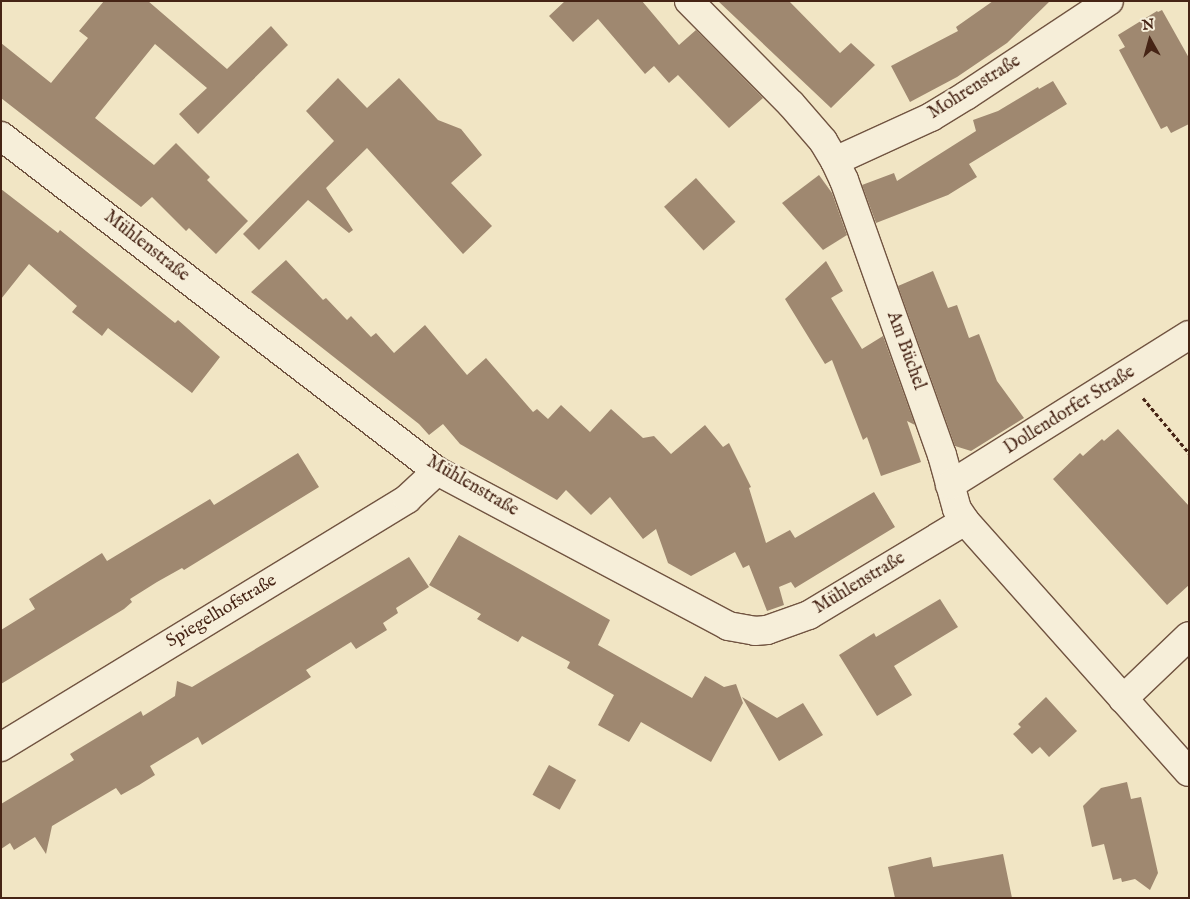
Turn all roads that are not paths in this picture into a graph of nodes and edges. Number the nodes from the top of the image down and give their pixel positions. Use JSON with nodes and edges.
{"nodes":[{"id":1,"x":689,"y":1,"type":"edge"},
{"id":2,"x":1108,"y":1,"type":"edge"},
{"id":3,"x":1,"y":136,"type":"edge"},
{"id":4,"x":834,"y":161,"type":"junction"},
{"id":5,"x":1189,"y":335,"type":"edge"},
{"id":6,"x":438,"y":471,"type":"junction"},
{"id":7,"x":950,"y":485,"type":"junction"},
{"id":8,"x":965,"y":521,"type":"junction"},
{"id":9,"x":1189,"y":636,"type":"edge"},
{"id":10,"x":1122,"y":699,"type":"junction"},
{"id":11,"x":1,"y":747,"type":"edge"},
{"id":12,"x":1189,"y":772,"type":"edge"}],
"edges":[{"from":1,"to":4,"type":"street","name":"Am Büchel"},
{"from":2,"to":4,"type":"street","name":"Mohrenstraße"},
{"from":3,"to":6,"type":"street","name":"Mühlenstraße"},
{"from":4,"to":7,"type":"street","name":"Am Büchel"},
{"from":5,"to":7,"type":"street","name":"Dollendorfer Straße"},
{"from":6,"to":8,"type":"street","name":"Mühlenstraße"},
{"from":6,"to":11,"type":"street","name":"Spiegelhofstraße"},
{"from":7,"to":8,"type":"street","name":"Am Büchel"},
{"from":8,"to":10,"type":"street","name":"Am Büchel"},
{"from":9,"to":10,"type":"street"},
{"from":10,"to":12,"type":"street","name":"Am Büchel"}]}
